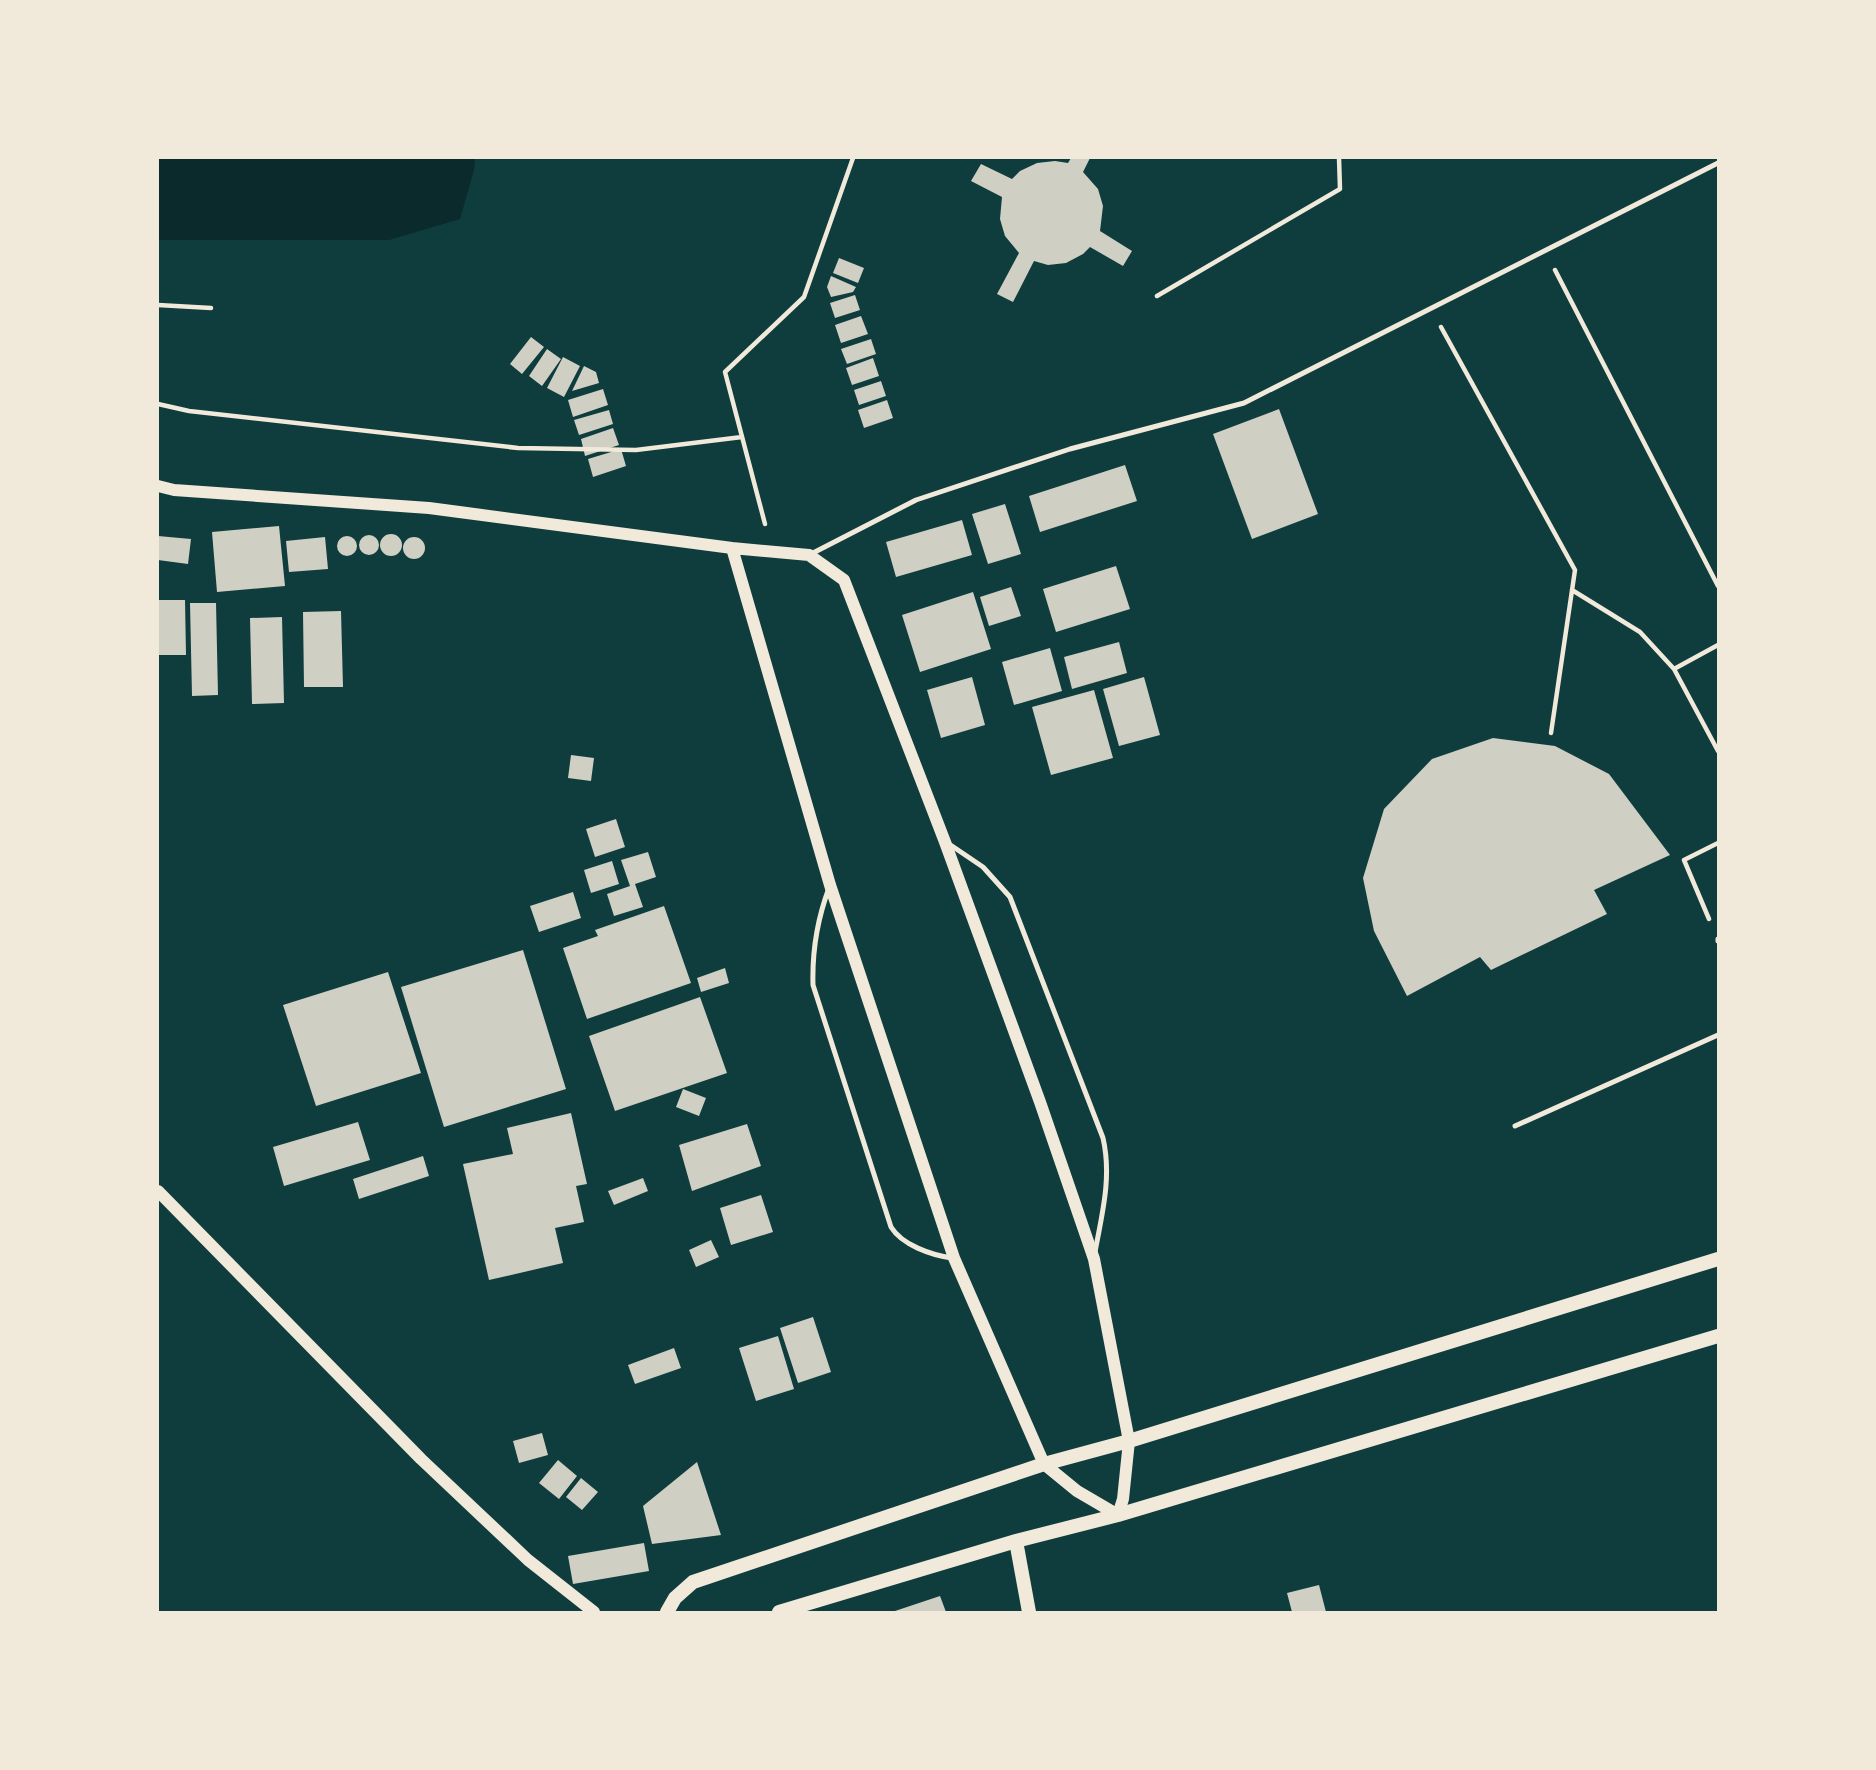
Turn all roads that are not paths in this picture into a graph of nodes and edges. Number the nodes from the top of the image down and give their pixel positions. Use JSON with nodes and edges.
{"nodes":[{"id":1,"x":1718,"y":163,"type":"edge"},
{"id":2,"x":158,"y":486,"type":"edge"},
{"id":3,"x":732,"y":548,"type":"junction"},
{"id":4,"x":808,"y":555,"type":"junction"},
{"id":5,"x":945,"y":842,"type":"junction"},
{"id":6,"x":830,"y":885,"type":"junction"},
{"id":7,"x":1718,"y":1035,"type":"edge"},
{"id":8,"x":1515,"y":1126,"type":"dead end"},
{"id":9,"x":158,"y":1191,"type":"edge"},
{"id":10,"x":954,"y":1258,"type":"junction"},
{"id":11,"x":1094,"y":1259,"type":"junction"},
{"id":12,"x":1718,"y":1259,"type":"edge"},
{"id":13,"x":1718,"y":1336,"type":"edge"},
{"id":14,"x":1129,"y":1441,"type":"junction"},
{"id":15,"x":1044,"y":1464,"type":"junction"},
{"id":16,"x":1118,"y":1515,"type":"junction"},
{"id":17,"x":1016,"y":1541,"type":"junction"},
{"id":18,"x":594,"y":1612,"type":"edge"},
{"id":19,"x":667,"y":1612,"type":"edge"},
{"id":20,"x":779,"y":1612,"type":"edge"},
{"id":21,"x":1029,"y":1612,"type":"edge"}],
"edges":[{"from":1,"to":4,"type":"lane"},
{"from":2,"to":3,"type":"street"},
{"from":3,"to":4,"type":"street"},
{"from":3,"to":6,"type":"street"},
{"from":4,"to":5,"type":"street"},
{"from":5,"to":11,"type":"street"},
{"from":5,"to":11,"type":"lane"},
{"from":6,"to":10,"type":"street"},
{"from":6,"to":10,"type":"lane"},
{"from":7,"to":8,"type":"lane"},
{"from":9,"to":18,"type":"street"},
{"from":10,"to":15,"type":"street"},
{"from":11,"to":14,"type":"street"},
{"from":12,"to":14,"type":"main road"},
{"from":13,"to":16,"type":"main road"},
{"from":14,"to":15,"type":"main road"},
{"from":14,"to":16,"type":"street"},
{"from":15,"to":16,"type":"street"},
{"from":15,"to":19,"type":"main road"},
{"from":16,"to":17,"type":"main road"},
{"from":17,"to":20,"type":"main road"},
{"from":17,"to":21,"type":"main road"}]}
